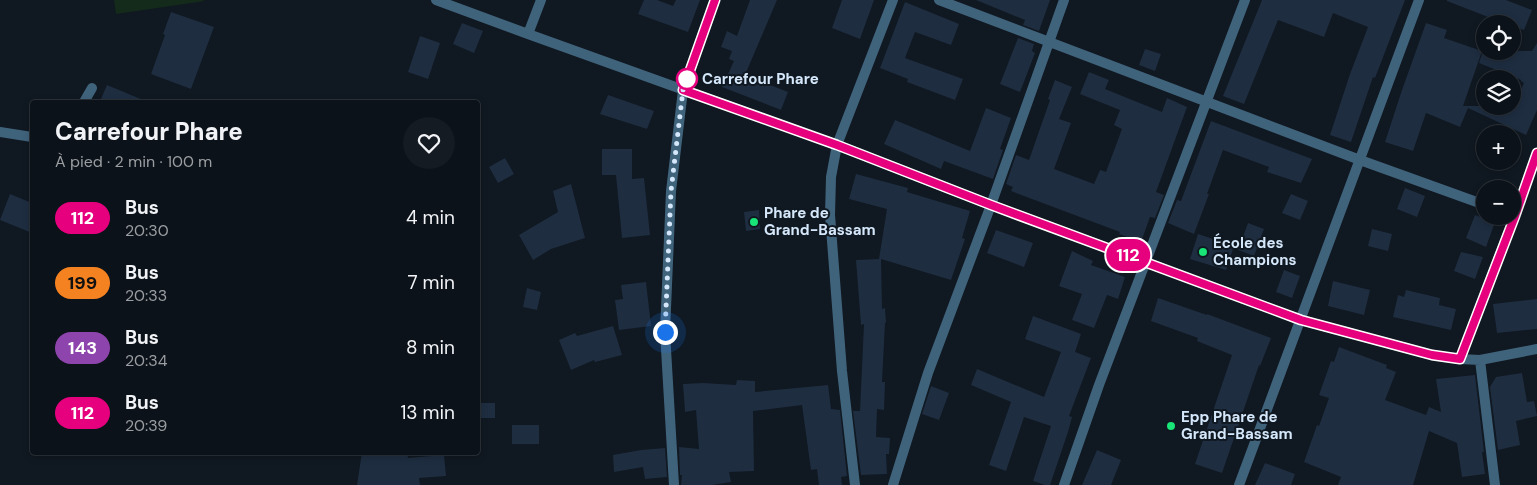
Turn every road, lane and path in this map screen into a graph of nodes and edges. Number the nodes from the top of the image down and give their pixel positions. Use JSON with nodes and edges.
{"nodes":[{"id":1,"x":436,"y":0,"type":"edge"},
{"id":2,"x":540,"y":0,"type":"edge"},
{"id":3,"x":715,"y":0,"type":"edge"},
{"id":4,"x":893,"y":0,"type":"edge"},
{"id":5,"x":939,"y":0,"type":"edge"},
{"id":6,"x":1064,"y":0,"type":"edge"},
{"id":7,"x":1246,"y":0,"type":"edge"},
{"id":8,"x":1418,"y":0,"type":"edge"},
{"id":9,"x":528,"y":34,"type":"junction"},
{"id":10,"x":1049,"y":42,"type":"junction"},
{"id":11,"x":92,"y":88,"type":"dead end"},
{"id":12,"x":683,"y":90,"type":"junction"},
{"id":13,"x":85,"y":100,"type":"edge"},
{"id":14,"x":1208,"y":101,"type":"junction"},
{"id":15,"x":0,"y":132,"type":"edge"},
{"id":16,"x":30,"y":137,"type":"edge"},
{"id":17,"x":837,"y":145,"type":"junction"},
{"id":18,"x":1537,"y":153,"type":"edge"},
{"id":19,"x":1360,"y":160,"type":"junction"},
{"id":20,"x":1521,"y":196,"type":"edge"},
{"id":21,"x":1476,"y":202,"type":"edge"},
{"id":22,"x":991,"y":205,"type":"junction"},
{"id":23,"x":1510,"y":225,"type":"edge"},
{"id":24,"x":1147,"y":262,"type":"junction"},
{"id":25,"x":1301,"y":320,"type":"junction"},
{"id":26,"x":1537,"y":349,"type":"edge"},
{"id":27,"x":1460,"y":359,"type":"junction"},
{"id":28,"x":1480,"y":360,"type":"junction"},
{"id":29,"x":674,"y":485,"type":"edge"},
{"id":30,"x":855,"y":485,"type":"edge"},
{"id":31,"x":893,"y":485,"type":"edge"},
{"id":32,"x":1064,"y":485,"type":"edge"},
{"id":33,"x":1239,"y":485,"type":"edge"},
{"id":34,"x":1495,"y":485,"type":"edge"}],
"edges":[{"from":1,"to":9,"type":"street"},
{"from":2,"to":9,"type":"street"},
{"from":3,"to":12,"type":"street"},
{"from":4,"to":17,"type":"street"},
{"from":5,"to":10,"type":"street"},
{"from":6,"to":10,"type":"street"},
{"from":7,"to":14,"type":"street"},
{"from":8,"to":19,"type":"street"},
{"from":9,"to":12,"type":"street"},
{"from":10,"to":14,"type":"street"},
{"from":10,"to":22,"type":"street"},
{"from":11,"to":13,"type":"street"},
{"from":12,"to":17,"type":"street"},
{"from":12,"to":29,"type":"street"},
{"from":14,"to":19,"type":"street"},
{"from":14,"to":24,"type":"street"},
{"from":15,"to":16,"type":"street"},
{"from":17,"to":22,"type":"street"},
{"from":17,"to":30,"type":"street"},
{"from":18,"to":20,"type":"street"},
{"from":19,"to":21,"type":"street"},
{"from":19,"to":25,"type":"street"},
{"from":22,"to":24,"type":"street"},
{"from":22,"to":31,"type":"street"},
{"from":23,"to":27,"type":"street"},
{"from":24,"to":25,"type":"street"},
{"from":24,"to":32,"type":"street"},
{"from":25,"to":27,"type":"street"},
{"from":25,"to":33,"type":"street"},
{"from":26,"to":28,"type":"street"},
{"from":27,"to":28,"type":"street"},
{"from":28,"to":34,"type":"street"}]}
